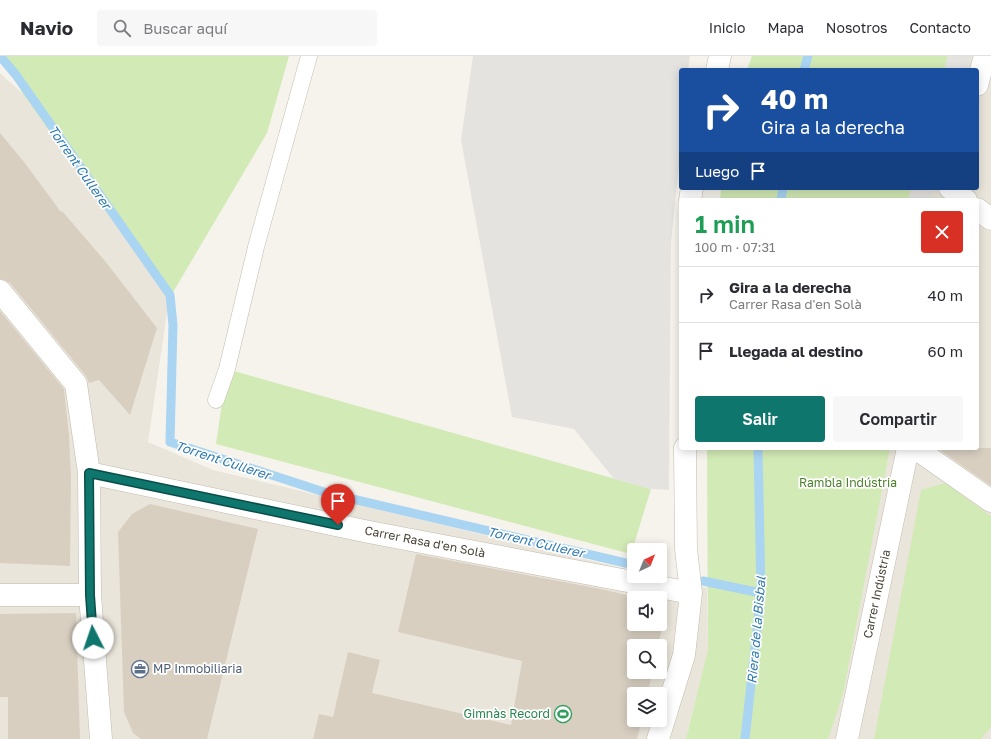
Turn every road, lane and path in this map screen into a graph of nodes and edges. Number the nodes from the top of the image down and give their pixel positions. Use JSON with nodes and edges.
{"nodes":[{"id":1,"x":309,"y":56,"type":"edge"},
{"id":2,"x":720,"y":56,"type":"edge"},
{"id":3,"x":986,"y":56,"type":"edge"},
{"id":4,"x":717,"y":68,"type":"edge"},
{"id":5,"x":979,"y":79,"type":"edge"},
{"id":6,"x":952,"y":190,"type":"edge"},
{"id":7,"x":963,"y":198,"type":"edge"},
{"id":8,"x":979,"y":210,"type":"edge"},
{"id":9,"x":991,"y":219,"type":"edge"},
{"id":10,"x":0,"y":291,"type":"edge"},
{"id":11,"x":216,"y":400,"type":"dead end"},
{"id":12,"x":685,"y":450,"type":"edge"},
{"id":13,"x":908,"y":450,"type":"edge"},
{"id":14,"x":918,"y":450,"type":"edge"},
{"id":15,"x":89,"y":473,"type":"junction"},
{"id":16,"x":991,"y":501,"type":"edge"},
{"id":17,"x":690,"y":593,"type":"junction"},
{"id":18,"x":0,"y":595,"type":"edge"},
{"id":19,"x":90,"y":595,"type":"junction"},
{"id":20,"x":101,"y":739,"type":"edge"},
{"id":21,"x":658,"y":739,"type":"edge"},
{"id":22,"x":847,"y":739,"type":"edge"}],
"edges":[{"from":1,"to":11,"type":"lane"},
{"from":2,"to":4,"type":"street"},
{"from":3,"to":5,"type":"street"},
{"from":6,"to":7,"type":"street"},
{"from":8,"to":9,"type":"street"},
{"from":10,"to":15,"type":"street"},
{"from":12,"to":17,"type":"street"},
{"from":13,"to":22,"type":"street","name":"Carrer Indústria"},
{"from":14,"to":16,"type":"street"},
{"from":15,"to":17,"type":"street","name":"Carrer Rasa d'en Solà"},
{"from":15,"to":19,"type":"street"},
{"from":17,"to":21,"type":"street"},
{"from":18,"to":19,"type":"street"},
{"from":19,"to":20,"type":"street"}]}
